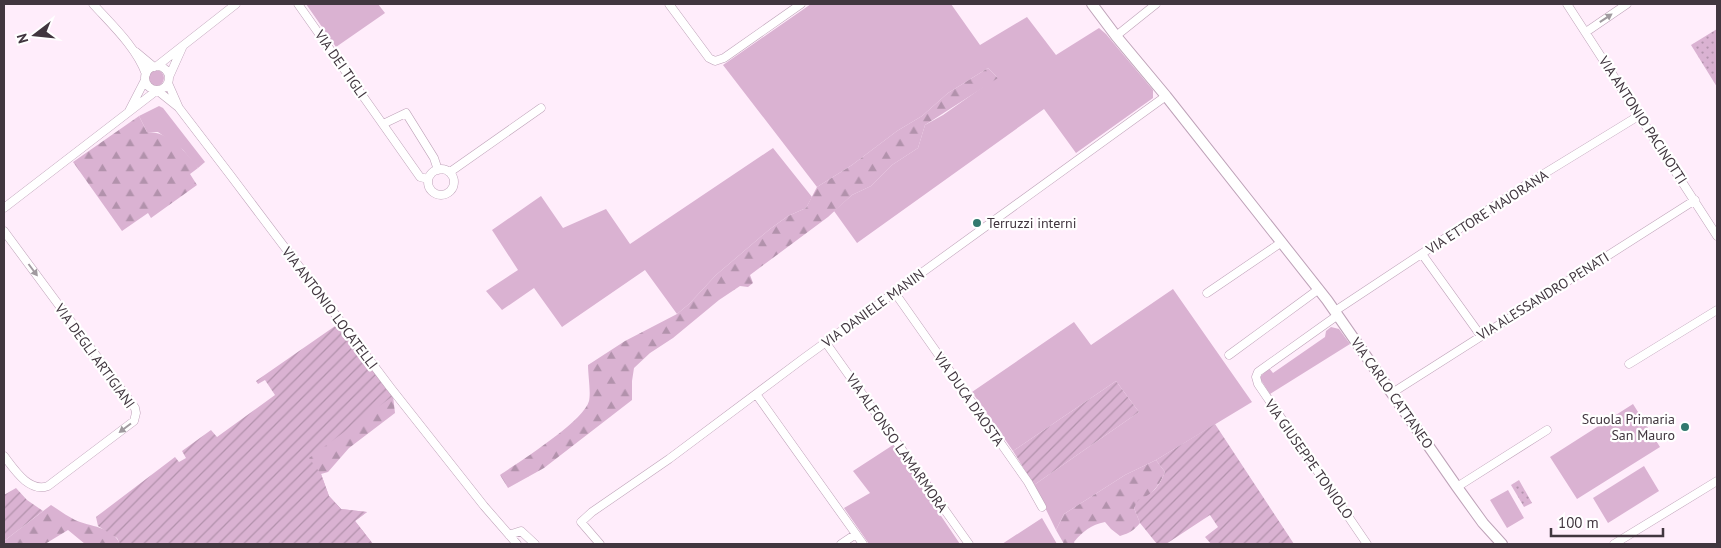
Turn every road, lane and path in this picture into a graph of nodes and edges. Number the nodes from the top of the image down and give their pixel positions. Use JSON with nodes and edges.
{"nodes":[{"id":1,"x":93,"y":4,"type":"edge"},
{"id":2,"x":236,"y":4,"type":"edge"},
{"id":3,"x":298,"y":4,"type":"edge"},
{"id":4,"x":669,"y":4,"type":"edge"},
{"id":5,"x":801,"y":4,"type":"edge"},
{"id":6,"x":1092,"y":4,"type":"edge"},
{"id":7,"x":1156,"y":4,"type":"edge"},
{"id":8,"x":1567,"y":4,"type":"edge"},
{"id":9,"x":1627,"y":4,"type":"edge"},
{"id":10,"x":1586,"y":32,"type":"junction"},
{"id":11,"x":1116,"y":36,"type":"junction"},
{"id":12,"x":184,"y":44,"type":"junction"},
{"id":13,"x":131,"y":48,"type":"junction"},
{"id":14,"x":155,"y":66,"type":"junction"},
{"id":15,"x":145,"y":77,"type":"junction"},
{"id":16,"x":169,"y":80,"type":"junction"},
{"id":17,"x":157,"y":91,"type":"junction"},
{"id":18,"x":1166,"y":96,"type":"junction"},
{"id":19,"x":179,"y":108,"type":"junction"},
{"id":20,"x":541,"y":108,"type":"dead end"},
{"id":21,"x":128,"y":113,"type":"junction"},
{"id":22,"x":1640,"y":115,"type":"junction"},
{"id":23,"x":383,"y":124,"type":"junction"},
{"id":24,"x":438,"y":170,"type":"junction"},
{"id":25,"x":450,"y":172,"type":"junction"},
{"id":26,"x":428,"y":180,"type":"junction"},
{"id":27,"x":1695,"y":200,"type":"junction"},
{"id":28,"x":4,"y":208,"type":"edge"},
{"id":29,"x":4,"y":231,"type":"edge"},
{"id":30,"x":1717,"y":236,"type":"edge"},
{"id":31,"x":1282,"y":242,"type":"junction"},
{"id":32,"x":1422,"y":254,"type":"junction"},
{"id":33,"x":1319,"y":289,"type":"junction"},
{"id":34,"x":895,"y":293,"type":"junction"},
{"id":35,"x":1207,"y":293,"type":"dead end"},
{"id":36,"x":1717,"y":310,"type":"edge"},
{"id":37,"x":1336,"y":313,"type":"junction"},
{"id":38,"x":1481,"y":336,"type":"junction"},
{"id":39,"x":826,"y":343,"type":"junction"},
{"id":40,"x":1229,"y":355,"type":"dead end"},
{"id":41,"x":1629,"y":364,"type":"dead end"},
{"id":42,"x":1258,"y":372,"type":"joint"},
{"id":43,"x":1392,"y":393,"type":"junction"},
{"id":44,"x":756,"y":394,"type":"junction"},
{"id":45,"x":1546,"y":430,"type":"dead end"},
{"id":46,"x":4,"y":456,"type":"edge"},
{"id":47,"x":1717,"y":481,"type":"edge"},
{"id":48,"x":1457,"y":487,"type":"junction"},
{"id":49,"x":1042,"y":507,"type":"dead end"},
{"id":50,"x":856,"y":534,"type":"junction"},
{"id":51,"x":509,"y":535,"type":"junction"},
{"id":52,"x":517,"y":544,"type":"edge"},
{"id":53,"x":535,"y":544,"type":"edge"},
{"id":54,"x":600,"y":544,"type":"edge"},
{"id":55,"x":841,"y":544,"type":"edge"},
{"id":56,"x":862,"y":544,"type":"edge"},
{"id":57,"x":969,"y":544,"type":"edge"},
{"id":58,"x":1367,"y":544,"type":"edge"},
{"id":59,"x":1502,"y":544,"type":"edge"},
{"id":60,"x":1614,"y":544,"type":"edge"}],
"edges":[{"from":1,"to":13,"type":"street"},
{"from":2,"to":12,"type":"street"},
{"from":3,"to":23,"type":"street","name":"VIA DEI TIGLI"},
{"from":4,"to":5,"type":"street"},
{"from":6,"to":11,"type":"street","name":"VIA CARLO CATTANEO"},
{"from":7,"to":11,"type":"street"},
{"from":8,"to":10,"type":"street","name":"VIA ANTONIO PACINOTTI"},
{"from":10,"to":9,"type":"street","one_way":true},
{"from":10,"to":22,"type":"street","name":"VIA ANTONIO PACINOTTI"},
{"from":11,"to":18,"type":"street","name":"VIA CARLO CATTANEO"},
{"from":12,"to":14,"type":"street"},
{"from":12,"to":16,"type":"street"},
{"from":13,"to":14,"type":"street"},
{"from":13,"to":15,"type":"street"},
{"from":14,"to":15,"type":"street"},
{"from":14,"to":16,"type":"street"},
{"from":15,"to":17,"type":"street"},
{"from":15,"to":21,"type":"street"},
{"from":16,"to":17,"type":"street"},
{"from":16,"to":19,"type":"street","name":"VIA ANTONIO LOCATELLI"},
{"from":17,"to":19,"type":"street","name":"VIA ANTONIO LOCATELLI"},
{"from":17,"to":21,"type":"street"},
{"from":18,"to":31,"type":"street","name":"VIA CARLO CATTANEO"},
{"from":18,"to":34,"type":"street","name":"VIA DANIELE MANIN"},
{"from":19,"to":51,"type":"street","name":"VIA ANTONIO LOCATELLI"},
{"from":20,"to":25,"type":"street"},
{"from":21,"to":28,"type":"street"},
{"from":22,"to":27,"type":"street","name":"VIA ANTONIO PACINOTTI"},
{"from":22,"to":32,"type":"street","name":"VIA ETTORE MAJORANA"},
{"from":23,"to":24,"type":"street"},
{"from":23,"to":26,"type":"street","name":"VIA DEI TIGLI"},
{"from":24,"to":25,"type":"street"},
{"from":24,"to":26,"type":"street"},
{"from":25,"to":26,"type":"street","name":"VIA DEI TIGLI"},
{"from":27,"to":30,"type":"street","name":"VIA ANTONIO PACINOTTI"},
{"from":27,"to":38,"type":"street","name":"VIA ALESSANDRO PENATI"},
{"from":29,"to":46,"type":"street","name":"VIA DEGLI ARTIGIANI","one_way":true},
{"from":31,"to":33,"type":"street","name":"VIA CARLO CATTANEO"},
{"from":31,"to":35,"type":"street"},
{"from":32,"to":37,"type":"street","name":"VIA ETTORE MAJORANA"},
{"from":32,"to":38,"type":"street"},
{"from":33,"to":37,"type":"street","name":"VIA CARLO CATTANEO"},
{"from":33,"to":40,"type":"street"},
{"from":34,"to":39,"type":"street","name":"VIA DANIELE MANIN"},
{"from":34,"to":49,"type":"street","name":"VIA DUCA D'AOSTA"},
{"from":36,"to":41,"type":"street"},
{"from":37,"to":42,"type":"street","name":"VIA ETTORE MAJORANA"},
{"from":37,"to":43,"type":"street","name":"VIA CARLO CATTANEO"},
{"from":38,"to":43,"type":"street","name":"VIA ALESSANDRO PENATI"},
{"from":39,"to":44,"type":"street","name":"VIA DANIELE MANIN"},
{"from":39,"to":57,"type":"street","name":"VIA ALFONSO LAMARMORA"},
{"from":42,"to":58,"type":"street","name":"VIA GIUSEPPE TONIOLO"},
{"from":43,"to":48,"type":"street","name":"VIA CARLO CATTANEO"},
{"from":44,"to":50,"type":"street"},
{"from":44,"to":54,"type":"street","name":"VIA DANIELE MANIN"},
{"from":45,"to":48,"type":"street"},
{"from":47,"to":60,"type":"street"},
{"from":48,"to":59,"type":"street","name":"VIA CARLO CATTANEO"},
{"from":50,"to":55,"type":"street"},
{"from":50,"to":56,"type":"street"},
{"from":51,"to":52,"type":"street","name":"VIA ANTONIO LOCATELLI"},
{"from":51,"to":53,"type":"street"}]}
